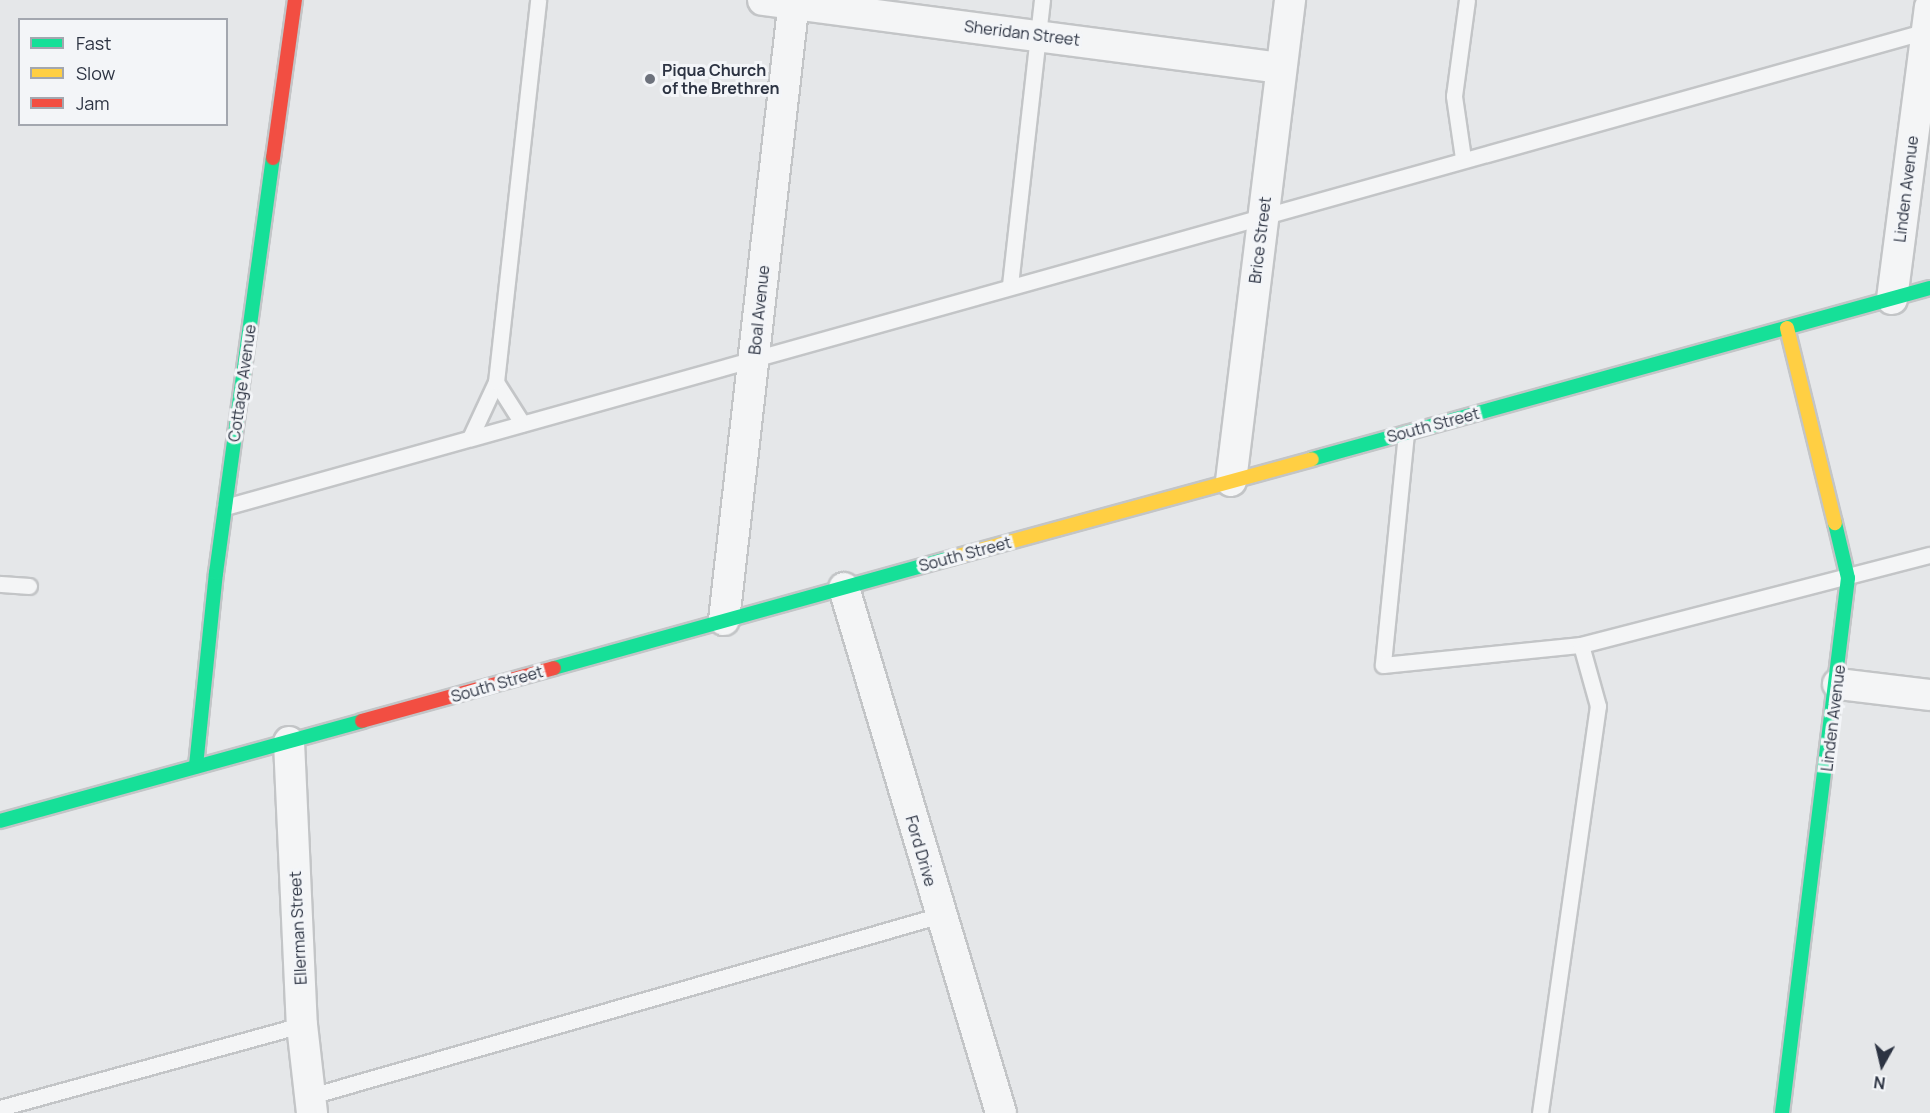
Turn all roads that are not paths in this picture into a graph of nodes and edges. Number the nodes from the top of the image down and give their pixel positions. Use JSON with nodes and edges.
{"nodes":[{"id":1,"x":295,"y":0,"type":"edge"},
{"id":2,"x":538,"y":0,"type":"edge"},
{"id":3,"x":763,"y":0,"type":"edge"},
{"id":4,"x":1042,"y":0,"type":"edge"},
{"id":5,"x":1290,"y":0,"type":"edge"},
{"id":6,"x":1467,"y":0,"type":"edge"},
{"id":7,"x":793,"y":2,"type":"edge"},
{"id":8,"x":1929,"y":22,"type":"edge"},
{"id":9,"x":1038,"y":34,"type":"junction"},
{"id":10,"x":1280,"y":68,"type":"junction"},
{"id":11,"x":1463,"y":158,"type":"junction"},
{"id":12,"x":1263,"y":216,"type":"junction"},
{"id":13,"x":1010,"y":285,"type":"junction"},
{"id":14,"x":1930,"y":288,"type":"edge"},
{"id":15,"x":1892,"y":299,"type":"junction"},
{"id":16,"x":1787,"y":327,"type":"junction"},
{"id":17,"x":754,"y":358,"type":"junction"},
{"id":18,"x":496,"y":382,"type":"junction"},
{"id":19,"x":522,"y":423,"type":"junction"},
{"id":20,"x":1406,"y":433,"type":"junction"},
{"id":21,"x":471,"y":438,"type":"junction"},
{"id":22,"x":1231,"y":481,"type":"junction"},
{"id":23,"x":225,"y":507,"type":"junction"},
{"id":24,"x":1930,"y":555,"type":"edge"},
{"id":25,"x":1848,"y":578,"type":"junction"},
{"id":26,"x":0,"y":584,"type":"edge"},
{"id":27,"x":29,"y":586,"type":"dead end"},
{"id":28,"x":844,"y":588,"type":"junction"},
{"id":29,"x":724,"y":620,"type":"junction"},
{"id":30,"x":1581,"y":645,"type":"junction"},
{"id":31,"x":1838,"y":684,"type":"junction"},
{"id":32,"x":1930,"y":694,"type":"edge"},
{"id":33,"x":290,"y":742,"type":"junction"},
{"id":34,"x":196,"y":766,"type":"junction"},
{"id":35,"x":0,"y":821,"type":"edge"},
{"id":36,"x":940,"y":915,"type":"junction"},
{"id":37,"x":302,"y":1025,"type":"junction"},
{"id":38,"x":312,"y":1105,"type":"edge"},
{"id":39,"x":0,"y":1108,"type":"edge"},
{"id":40,"x":1001,"y":1113,"type":"edge"},
{"id":41,"x":1540,"y":1113,"type":"edge"},
{"id":42,"x":1782,"y":1113,"type":"edge"}],
"edges":[{"from":1,"to":23,"type":"street","name":"Cottage Avenue"},
{"from":2,"to":18,"type":"lane"},
{"from":3,"to":7,"type":"street","name":"Sheridan Street"},
{"from":4,"to":9,"type":"lane"},
{"from":5,"to":10,"type":"street","name":"Brice Street"},
{"from":6,"to":11,"type":"lane"},
{"from":7,"to":9,"type":"street","name":"Sheridan Street"},
{"from":7,"to":17,"type":"street","name":"Boal Avenue"},
{"from":8,"to":11,"type":"lane"},
{"from":8,"to":15,"type":"street","name":"Linden Avenue"},
{"from":9,"to":10,"type":"street","name":"Sheridan Street"},
{"from":9,"to":13,"type":"lane"},
{"from":10,"to":12,"type":"street","name":"Brice Street"},
{"from":11,"to":12,"type":"lane"},
{"from":12,"to":13,"type":"lane"},
{"from":12,"to":22,"type":"street","name":"Brice Street"},
{"from":13,"to":17,"type":"lane"},
{"from":14,"to":15,"type":"street","name":"South Street"},
{"from":15,"to":16,"type":"street","name":"South Street"},
{"from":16,"to":20,"type":"street","name":"South Street"},
{"from":16,"to":25,"type":"street","name":"Linden Avenue"},
{"from":17,"to":19,"type":"lane"},
{"from":17,"to":29,"type":"street","name":"Boal Avenue"},
{"from":18,"to":19,"type":"lane"},
{"from":18,"to":21,"type":"lane"},
{"from":19,"to":21,"type":"lane"},
{"from":20,"to":22,"type":"street","name":"South Street"},
{"from":20,"to":30,"type":"lane"},
{"from":21,"to":23,"type":"lane"},
{"from":22,"to":28,"type":"street","name":"South Street"},
{"from":23,"to":34,"type":"street","name":"Cottage Avenue"},
{"from":24,"to":25,"type":"lane"},
{"from":25,"to":30,"type":"lane"},
{"from":25,"to":31,"type":"street","name":"Linden Avenue"},
{"from":26,"to":27,"type":"lane"},
{"from":28,"to":29,"type":"street","name":"South Street"},
{"from":28,"to":36,"type":"street","name":"Ford Drive"},
{"from":29,"to":33,"type":"street","name":"South Street"},
{"from":30,"to":41,"type":"lane"},
{"from":31,"to":32,"type":"street"},
{"from":31,"to":42,"type":"street","name":"Linden Avenue"},
{"from":33,"to":34,"type":"street","name":"South Street"},
{"from":33,"to":37,"type":"street","name":"Ellerman Street"},
{"from":34,"to":35,"type":"street","name":"South Street"},
{"from":36,"to":38,"type":"lane"},
{"from":36,"to":40,"type":"street","name":"Ford Drive"},
{"from":37,"to":38,"type":"street","name":"Ellerman Street"},
{"from":37,"to":39,"type":"lane"}]}
